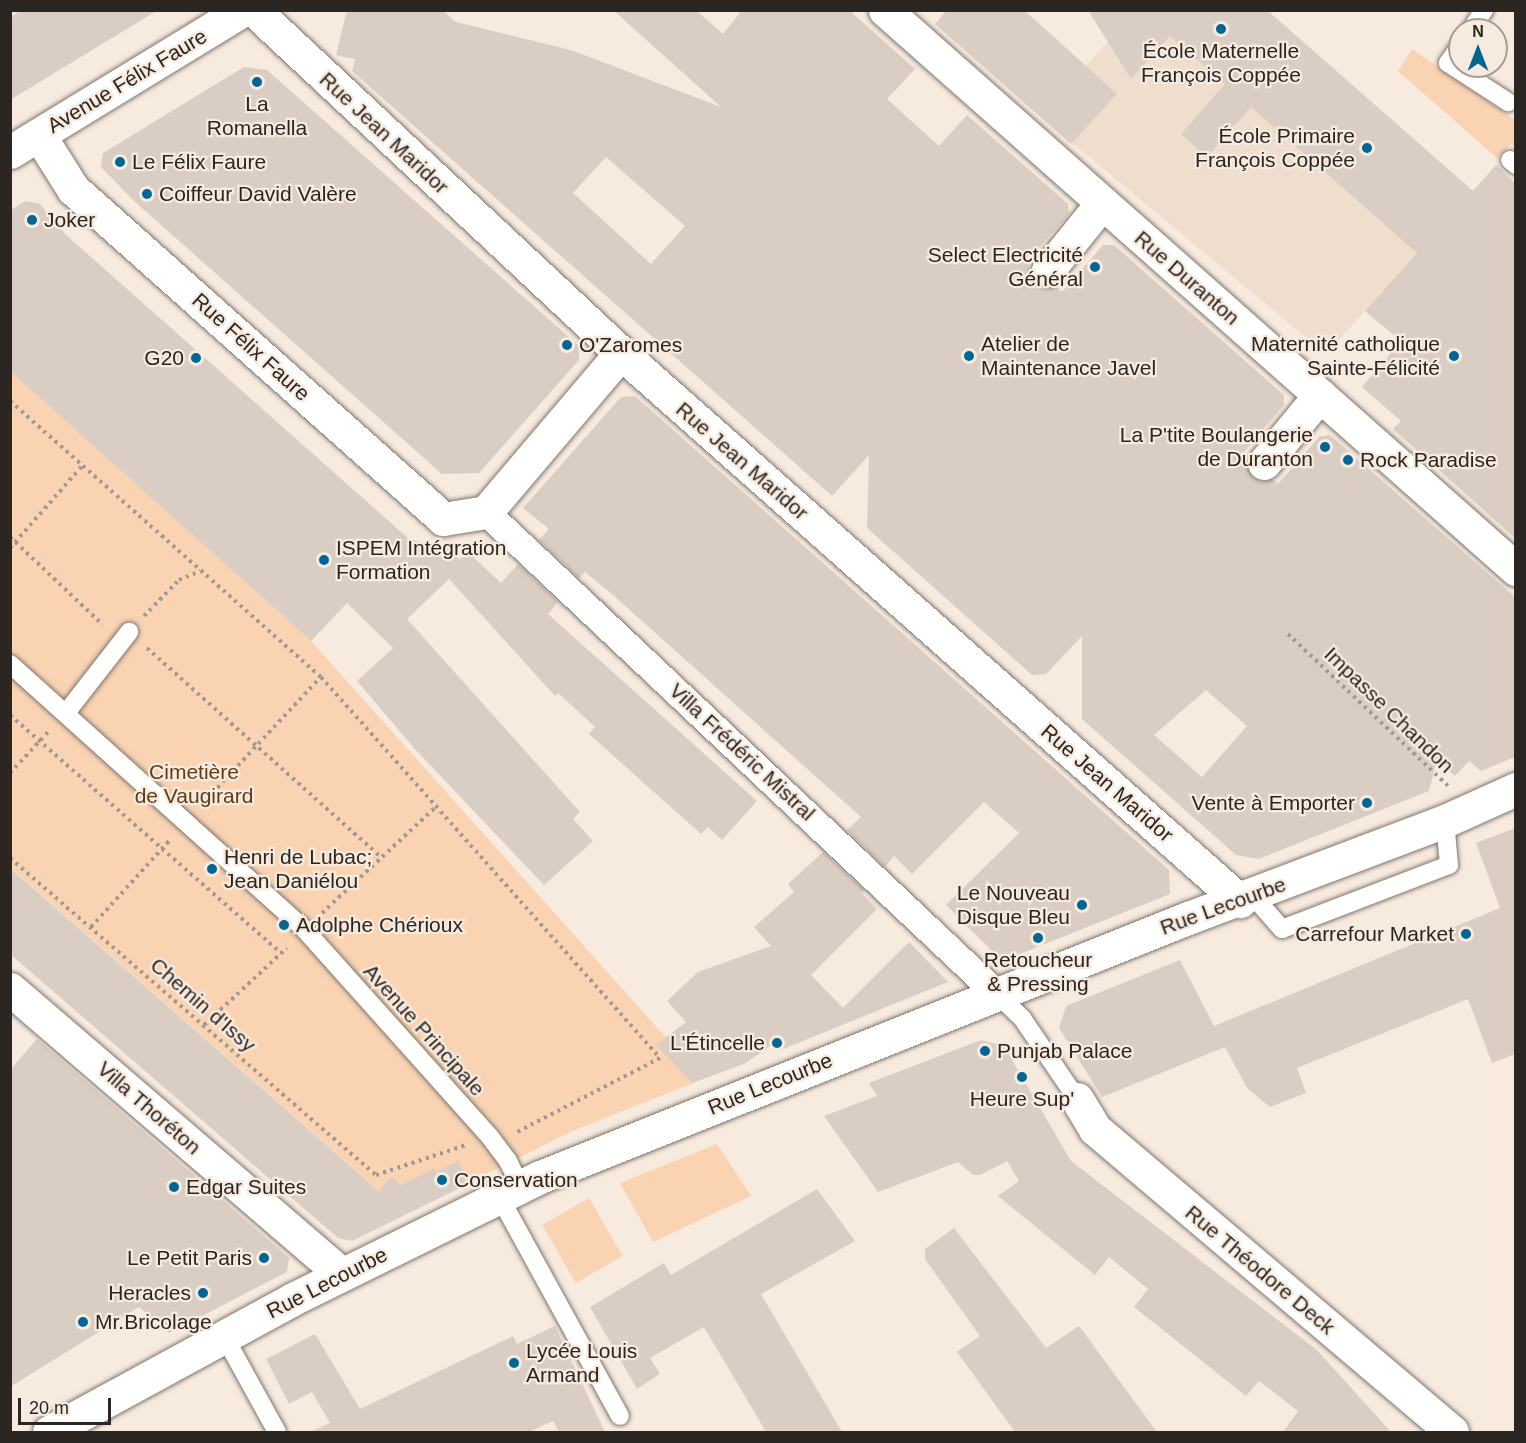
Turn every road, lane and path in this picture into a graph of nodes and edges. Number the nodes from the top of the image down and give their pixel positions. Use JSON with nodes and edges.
{"nodes":[{"id":1,"x":243,"y":10,"type":"edge"},
{"id":2,"x":254,"y":10,"type":"edge"},
{"id":3,"x":885,"y":10,"type":"edge"},
{"id":4,"x":1474,"y":78,"type":"edge"},
{"id":5,"x":1513,"y":100,"type":"edge"},
{"id":6,"x":39,"y":135,"type":"junction"},
{"id":7,"x":10,"y":152,"type":"edge"},
{"id":8,"x":1102,"y":203,"type":"junction"},
{"id":9,"x":1048,"y":270,"type":"dead end"},
{"id":10,"x":621,"y":353,"type":"junction"},
{"id":11,"x":1320,"y":395,"type":"junction"},
{"id":12,"x":10,"y":401,"type":"edge"},
{"id":13,"x":1264,"y":464,"type":"dead end"},
{"id":14,"x":82,"y":466,"type":"junction"},
{"id":15,"x":486,"y":512,"type":"junction"},
{"id":16,"x":10,"y":537,"type":"edge"},
{"id":17,"x":16,"y":542,"type":"junction"},
{"id":18,"x":10,"y":548,"type":"edge"},
{"id":19,"x":1515,"y":569,"type":"edge"},
{"id":20,"x":200,"y":571,"type":"junction"},
{"id":21,"x":1288,"y":634,"type":"dead end"},
{"id":22,"x":125,"y":637,"type":"junction"},
{"id":23,"x":10,"y":664,"type":"edge"},
{"id":24,"x":321,"y":677,"type":"junction"},
{"id":25,"x":66,"y":713,"type":"junction"},
{"id":26,"x":10,"y":715,"type":"edge"},
{"id":27,"x":39,"y":741,"type":"junction"},
{"id":28,"x":257,"y":747,"type":"junction"},
{"id":29,"x":10,"y":772,"type":"edge"},
{"id":30,"x":1515,"y":789,"type":"edge"},
{"id":31,"x":1457,"y":814,"type":"junction"},
{"id":32,"x":186,"y":821,"type":"junction"},
{"id":33,"x":162,"y":850,"type":"junction"},
{"id":34,"x":381,"y":857,"type":"dead end"},
{"id":35,"x":10,"y":858,"type":"edge"},
{"id":36,"x":1246,"y":899,"type":"junction"},
{"id":37,"x":91,"y":927,"type":"junction"},
{"id":38,"x":281,"y":953,"type":"dead end"},
{"id":39,"x":10,"y":989,"type":"edge"},
{"id":40,"x":997,"y":994,"type":"junction"},
{"id":41,"x":1077,"y":1100,"type":"joint"},
{"id":42,"x":490,"y":1137,"type":"junction"},
{"id":43,"x":509,"y":1181,"type":"junction"},
{"id":44,"x":342,"y":1275,"type":"junction"},
{"id":45,"x":224,"y":1336,"type":"junction"},
{"id":46,"x":620,"y":1416,"type":"dead end"},
{"id":47,"x":49,"y":1432,"type":"edge"},
{"id":48,"x":277,"y":1432,"type":"edge"},
{"id":49,"x":1452,"y":1432,"type":"edge"}],
"edges":[{"from":1,"to":6,"type":"street","name":"Avenue Félix Faure"},
{"from":2,"to":10,"type":"street","name":"Rue Jean Maridor"},
{"from":3,"to":8,"type":"street","name":"Rue Duranton"},
{"from":4,"to":5,"type":"lane"},
{"from":6,"to":7,"type":"street","name":"Avenue Félix Faure"},
{"from":6,"to":15,"type":"street","name":"Rue Félix Faure"},
{"from":8,"to":9,"type":"street"},
{"from":8,"to":11,"type":"street","name":"Rue Duranton"},
{"from":10,"to":15,"type":"street"},
{"from":10,"to":36,"type":"street","name":"Rue Jean Maridor"},
{"from":11,"to":13,"type":"street"},
{"from":11,"to":19,"type":"street","name":"Rue Duranton"},
{"from":12,"to":14,"type":"path"},
{"from":14,"to":17,"type":"path"},
{"from":14,"to":20,"type":"path"},
{"from":15,"to":40,"type":"street","name":"Villa Frédéric Mistral"},
{"from":16,"to":17,"type":"path"},
{"from":17,"to":18,"type":"path"},
{"from":17,"to":22,"type":"path"},
{"from":20,"to":22,"type":"path"},
{"from":20,"to":24,"type":"path"},
{"from":21,"to":31,"type":"path","name":"Impasse Chandon"},
{"from":22,"to":25,"type":"lane"},
{"from":22,"to":28,"type":"path"},
{"from":23,"to":25,"type":"lane","name":"Avenue Principale"},
{"from":24,"to":28,"type":"path"},
{"from":24,"to":42,"type":"path"},
{"from":25,"to":27,"type":"path"},
{"from":25,"to":32,"type":"lane","name":"Avenue Principale"},
{"from":26,"to":27,"type":"path"},
{"from":27,"to":29,"type":"path"},
{"from":27,"to":33,"type":"path"},
{"from":28,"to":32,"type":"path"},
{"from":28,"to":34,"type":"path"},
{"from":30,"to":31,"type":"street","name":"Rue Lecourbe"},
{"from":31,"to":36,"type":"street","name":"Rue Lecourbe"},
{"from":32,"to":33,"type":"path"},
{"from":32,"to":42,"type":"lane","name":"Avenue Principale"},
{"from":33,"to":37,"type":"path"},
{"from":33,"to":38,"type":"path"},
{"from":35,"to":37,"type":"path","name":"Chemin d'Issy"},
{"from":36,"to":40,"type":"street","name":"Rue Lecourbe"},
{"from":37,"to":42,"type":"path","name":"Chemin d'Issy"},
{"from":39,"to":44,"type":"street","name":"Villa Thoréton"},
{"from":40,"to":41,"type":"lane"},
{"from":40,"to":43,"type":"street","name":"Rue Lecourbe"},
{"from":41,"to":49,"type":"street","name":"Rue Théodore Deck"},
{"from":42,"to":43,"type":"lane","name":"Avenue Principale"},
{"from":43,"to":44,"type":"street","name":"Rue Lecourbe"},
{"from":43,"to":46,"type":"lane","name":"Avenue Principale"},
{"from":44,"to":45,"type":"street","name":"Rue Lecourbe"},
{"from":45,"to":47,"type":"street","name":"Rue Lecourbe"},
{"from":45,"to":48,"type":"lane"}]}
